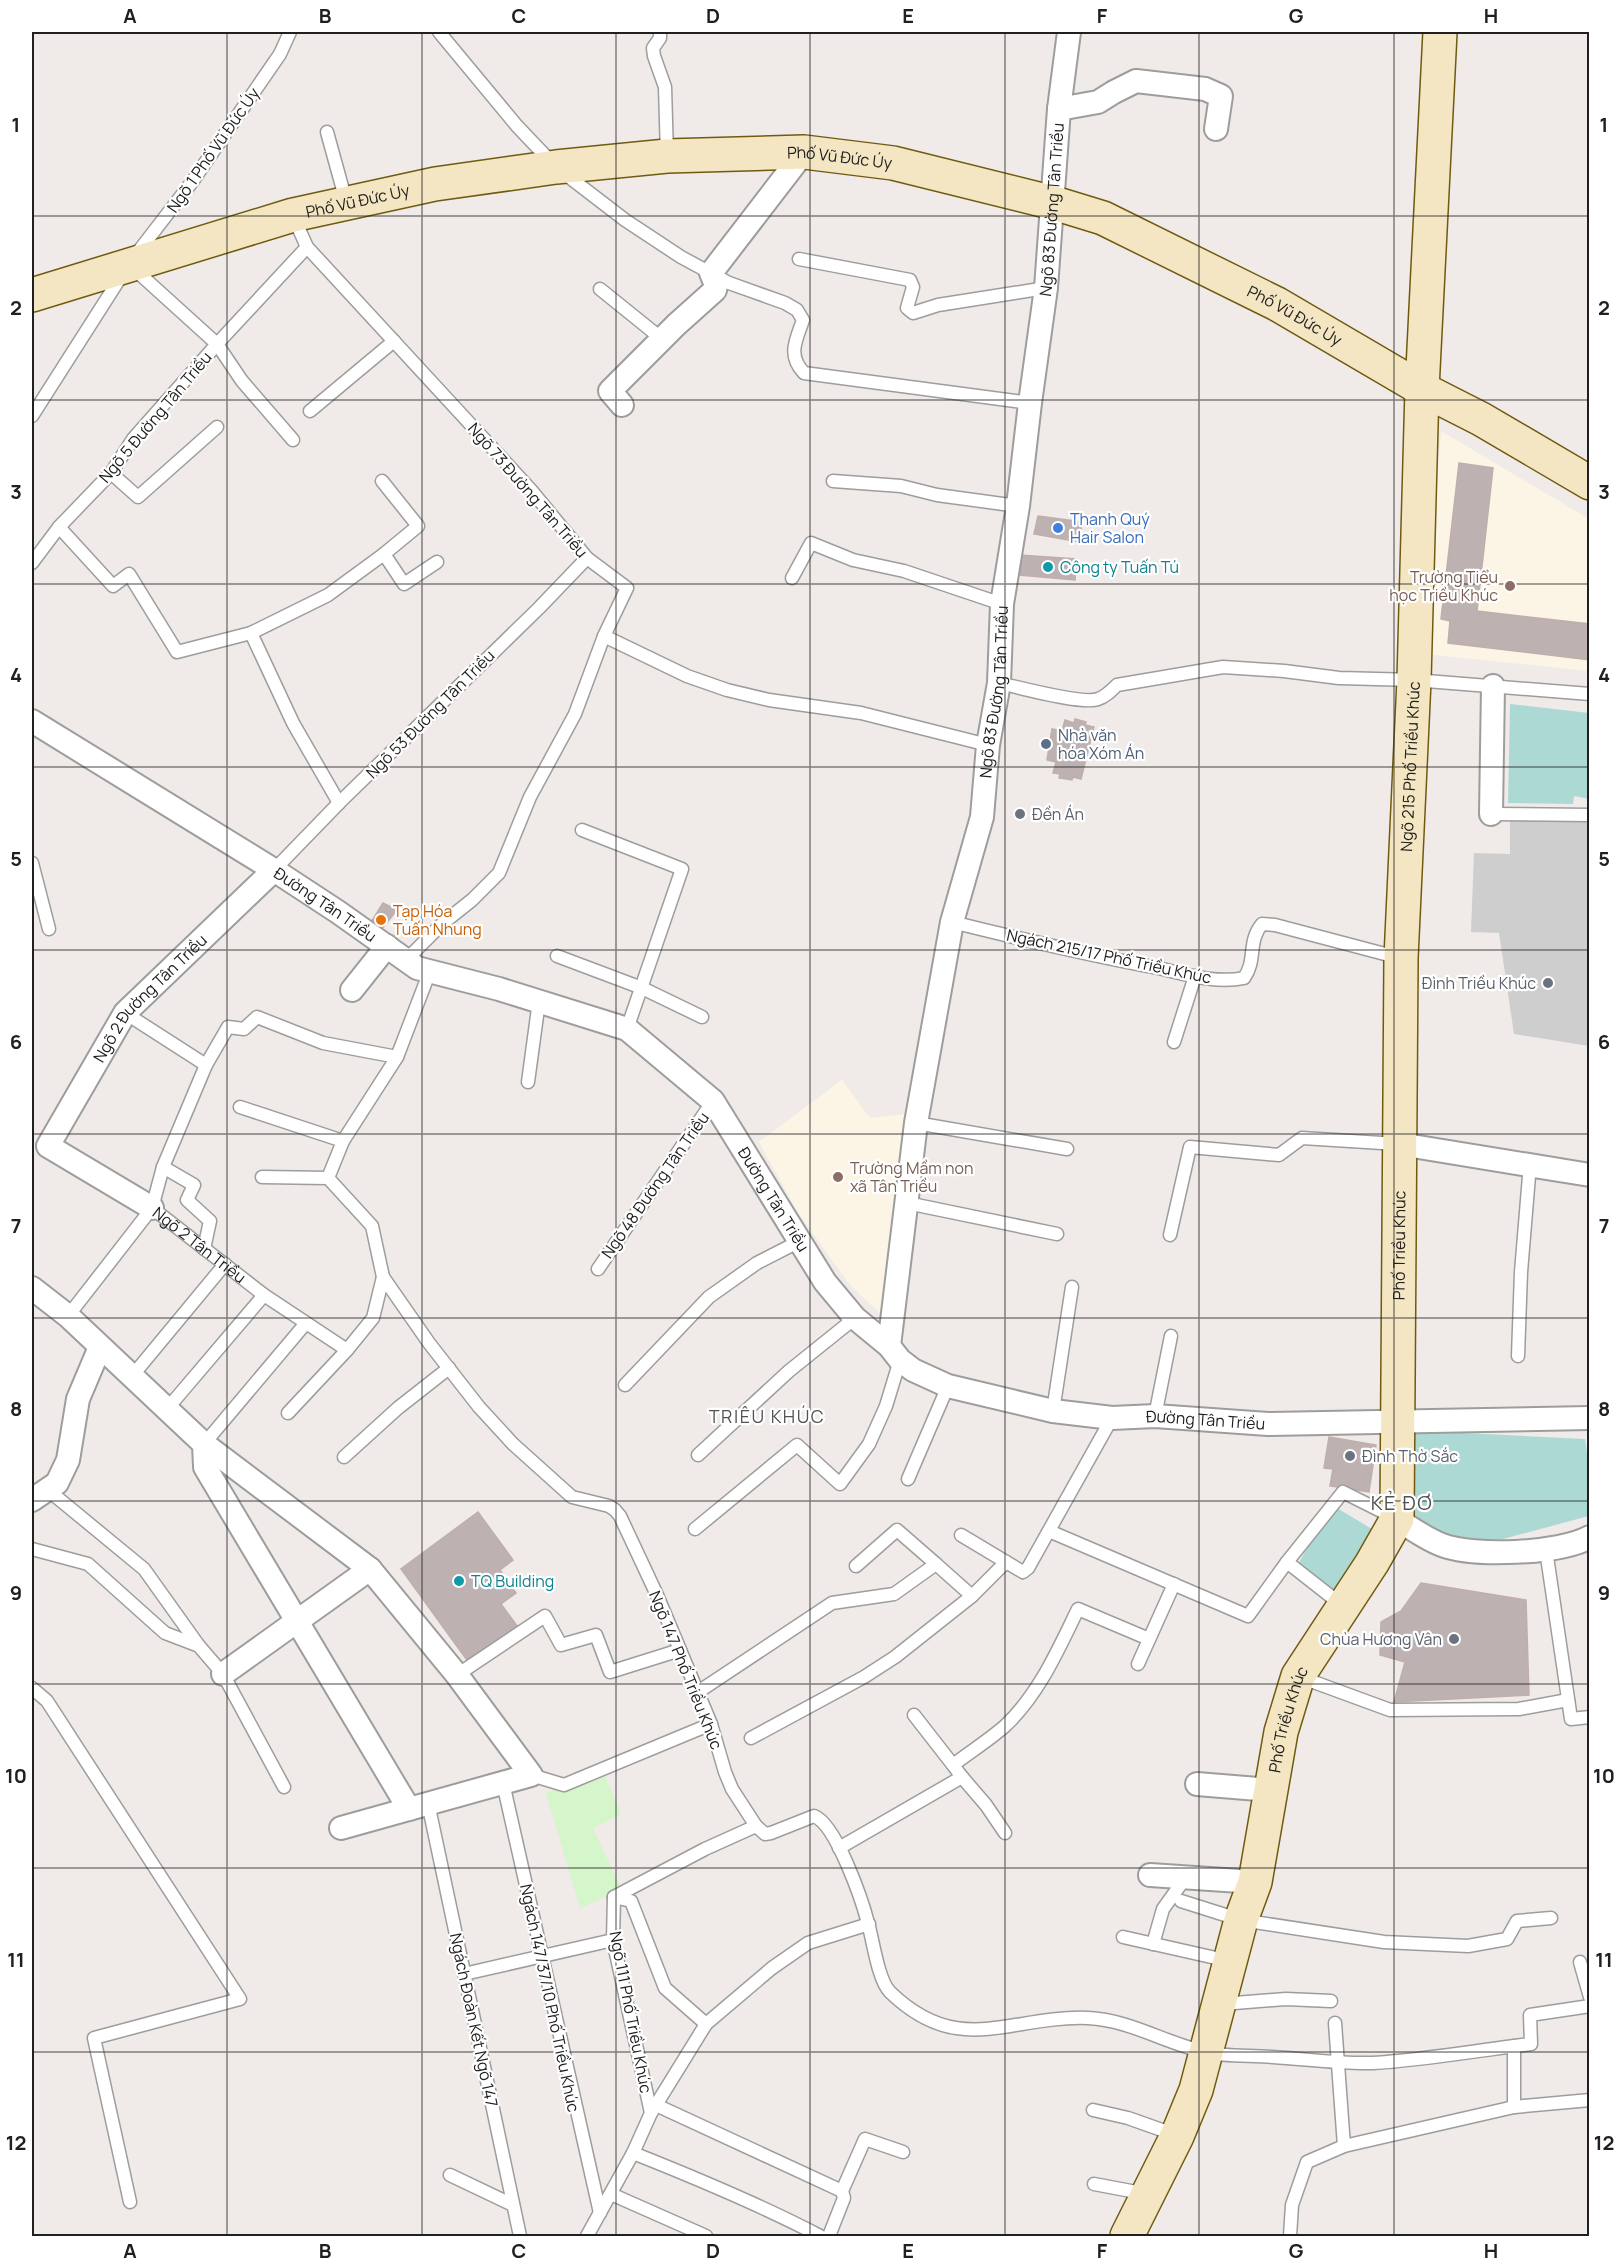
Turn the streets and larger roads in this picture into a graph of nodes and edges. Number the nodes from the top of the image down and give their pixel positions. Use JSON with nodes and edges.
{"nodes":[{"id":1,"x":1069,"y":32,"type":"edge"},
{"id":2,"x":1440,"y":32,"type":"edge"},
{"id":3,"x":1059,"y":109,"type":"junction"},
{"id":4,"x":1216,"y":129,"type":"dead end"},
{"id":5,"x":804,"y":152,"type":"junction"},
{"id":6,"x":1054,"y":203,"type":"junction"},
{"id":7,"x":32,"y":295,"type":"edge"},
{"id":8,"x":1422,"y":389,"type":"junction"},
{"id":9,"x":622,"y":405,"type":"dead end"},
{"id":10,"x":1589,"y":478,"type":"edge"},
{"id":11,"x":1493,"y":686,"type":"road end"},
{"id":12,"x":32,"y":721,"type":"edge"},
{"id":13,"x":1491,"y":814,"type":"road end"},
{"id":14,"x":274,"y":870,"type":"junction"},
{"id":15,"x":387,"y":946,"type":"junction"},
{"id":16,"x":352,"y":990,"type":"dead end"},
{"id":17,"x":1400,"y":1144,"type":"junction"},
{"id":18,"x":48,"y":1146,"type":"joint"},
{"id":19,"x":1590,"y":1174,"type":"edge"},
{"id":20,"x":152,"y":1208,"type":"road end"},
{"id":21,"x":32,"y":1288,"type":"edge"},
{"id":22,"x":100,"y":1347,"type":"junction"},
{"id":23,"x":894,"y":1353,"type":"junction"},
{"id":24,"x":1590,"y":1418,"type":"edge"},
{"id":25,"x":1398,"y":1421,"type":"junction"},
{"id":26,"x":204,"y":1444,"type":"junction"},
{"id":27,"x":40,"y":1495,"type":"edge"},
{"id":28,"x":1397,"y":1519,"type":"junction"},
{"id":29,"x":1590,"y":1537,"type":"edge"},
{"id":30,"x":370,"y":1569,"type":"junction"},
{"id":31,"x":296,"y":1620,"type":"junction"},
{"id":32,"x":224,"y":1674,"type":"road end"},
{"id":33,"x":1197,"y":1784,"type":"dead end"},
{"id":34,"x":1270,"y":1790,"type":"junction"},
{"id":35,"x":419,"y":1806,"type":"junction"},
{"id":36,"x":341,"y":1828,"type":"dead end"},
{"id":37,"x":1150,"y":1875,"type":"dead end"},
{"id":38,"x":1255,"y":1882,"type":"junction"},
{"id":39,"x":1131,"y":2235,"type":"edge"}],
"edges":[{"from":1,"to":3,"type":"street","name":"Ngõ 83 Đường Tân Triều"},
{"from":2,"to":8,"type":"street","name":"Ngõ 215 Phố Triều Khúc"},
{"from":3,"to":4,"type":"street"},
{"from":3,"to":6,"type":"street","name":"Ngõ 83 Đường Tân Triều"},
{"from":5,"to":6,"type":"street","name":"Phố Vũ Đức Úy"},
{"from":5,"to":7,"type":"street","name":"Phố Vũ Đức Úy"},
{"from":5,"to":9,"type":"street"},
{"from":6,"to":8,"type":"street","name":"Phố Vũ Đức Úy"},
{"from":6,"to":23,"type":"street","name":"Ngõ 83 Đường Tân Triều"},
{"from":8,"to":10,"type":"street","name":"Phố Vũ Đức Úy"},
{"from":8,"to":17,"type":"street","name":"Ngõ 215 Phố Triều Khúc"},
{"from":11,"to":13,"type":"street"},
{"from":12,"to":14,"type":"street","name":"Đường Tân Triều"},
{"from":14,"to":15,"type":"street","name":"Đường Tân Triều"},
{"from":14,"to":18,"type":"street","name":"Ngõ 2 Đường Tân Triều"},
{"from":15,"to":16,"type":"street"},
{"from":15,"to":23,"type":"street","name":"Đường Tân Triều"},
{"from":17,"to":19,"type":"street"},
{"from":17,"to":25,"type":"street","name":"Phố Triều Khúc"},
{"from":18,"to":20,"type":"street","name":"Ngõ 2 Tân Triều"},
{"from":21,"to":22,"type":"street"},
{"from":22,"to":26,"type":"street"},
{"from":22,"to":27,"type":"street"},
{"from":23,"to":25,"type":"street","name":"Đường Tân Triều"},
{"from":24,"to":25,"type":"street","name":"Đường Tân Triều"},
{"from":25,"to":28,"type":"street","name":"Phố Triều Khúc"},
{"from":26,"to":30,"type":"street"},
{"from":26,"to":31,"type":"street"},
{"from":28,"to":29,"type":"street"},
{"from":28,"to":34,"type":"street","name":"Phố Triều Khúc"},
{"from":30,"to":31,"type":"street"},
{"from":30,"to":35,"type":"street"},
{"from":31,"to":32,"type":"street"},
{"from":31,"to":35,"type":"street"},
{"from":33,"to":34,"type":"street"},
{"from":34,"to":38,"type":"street","name":"Phố Triều Khúc"},
{"from":35,"to":36,"type":"street"},
{"from":37,"to":38,"type":"street"},
{"from":38,"to":39,"type":"street","name":"Phố Triều Khúc"}]}
